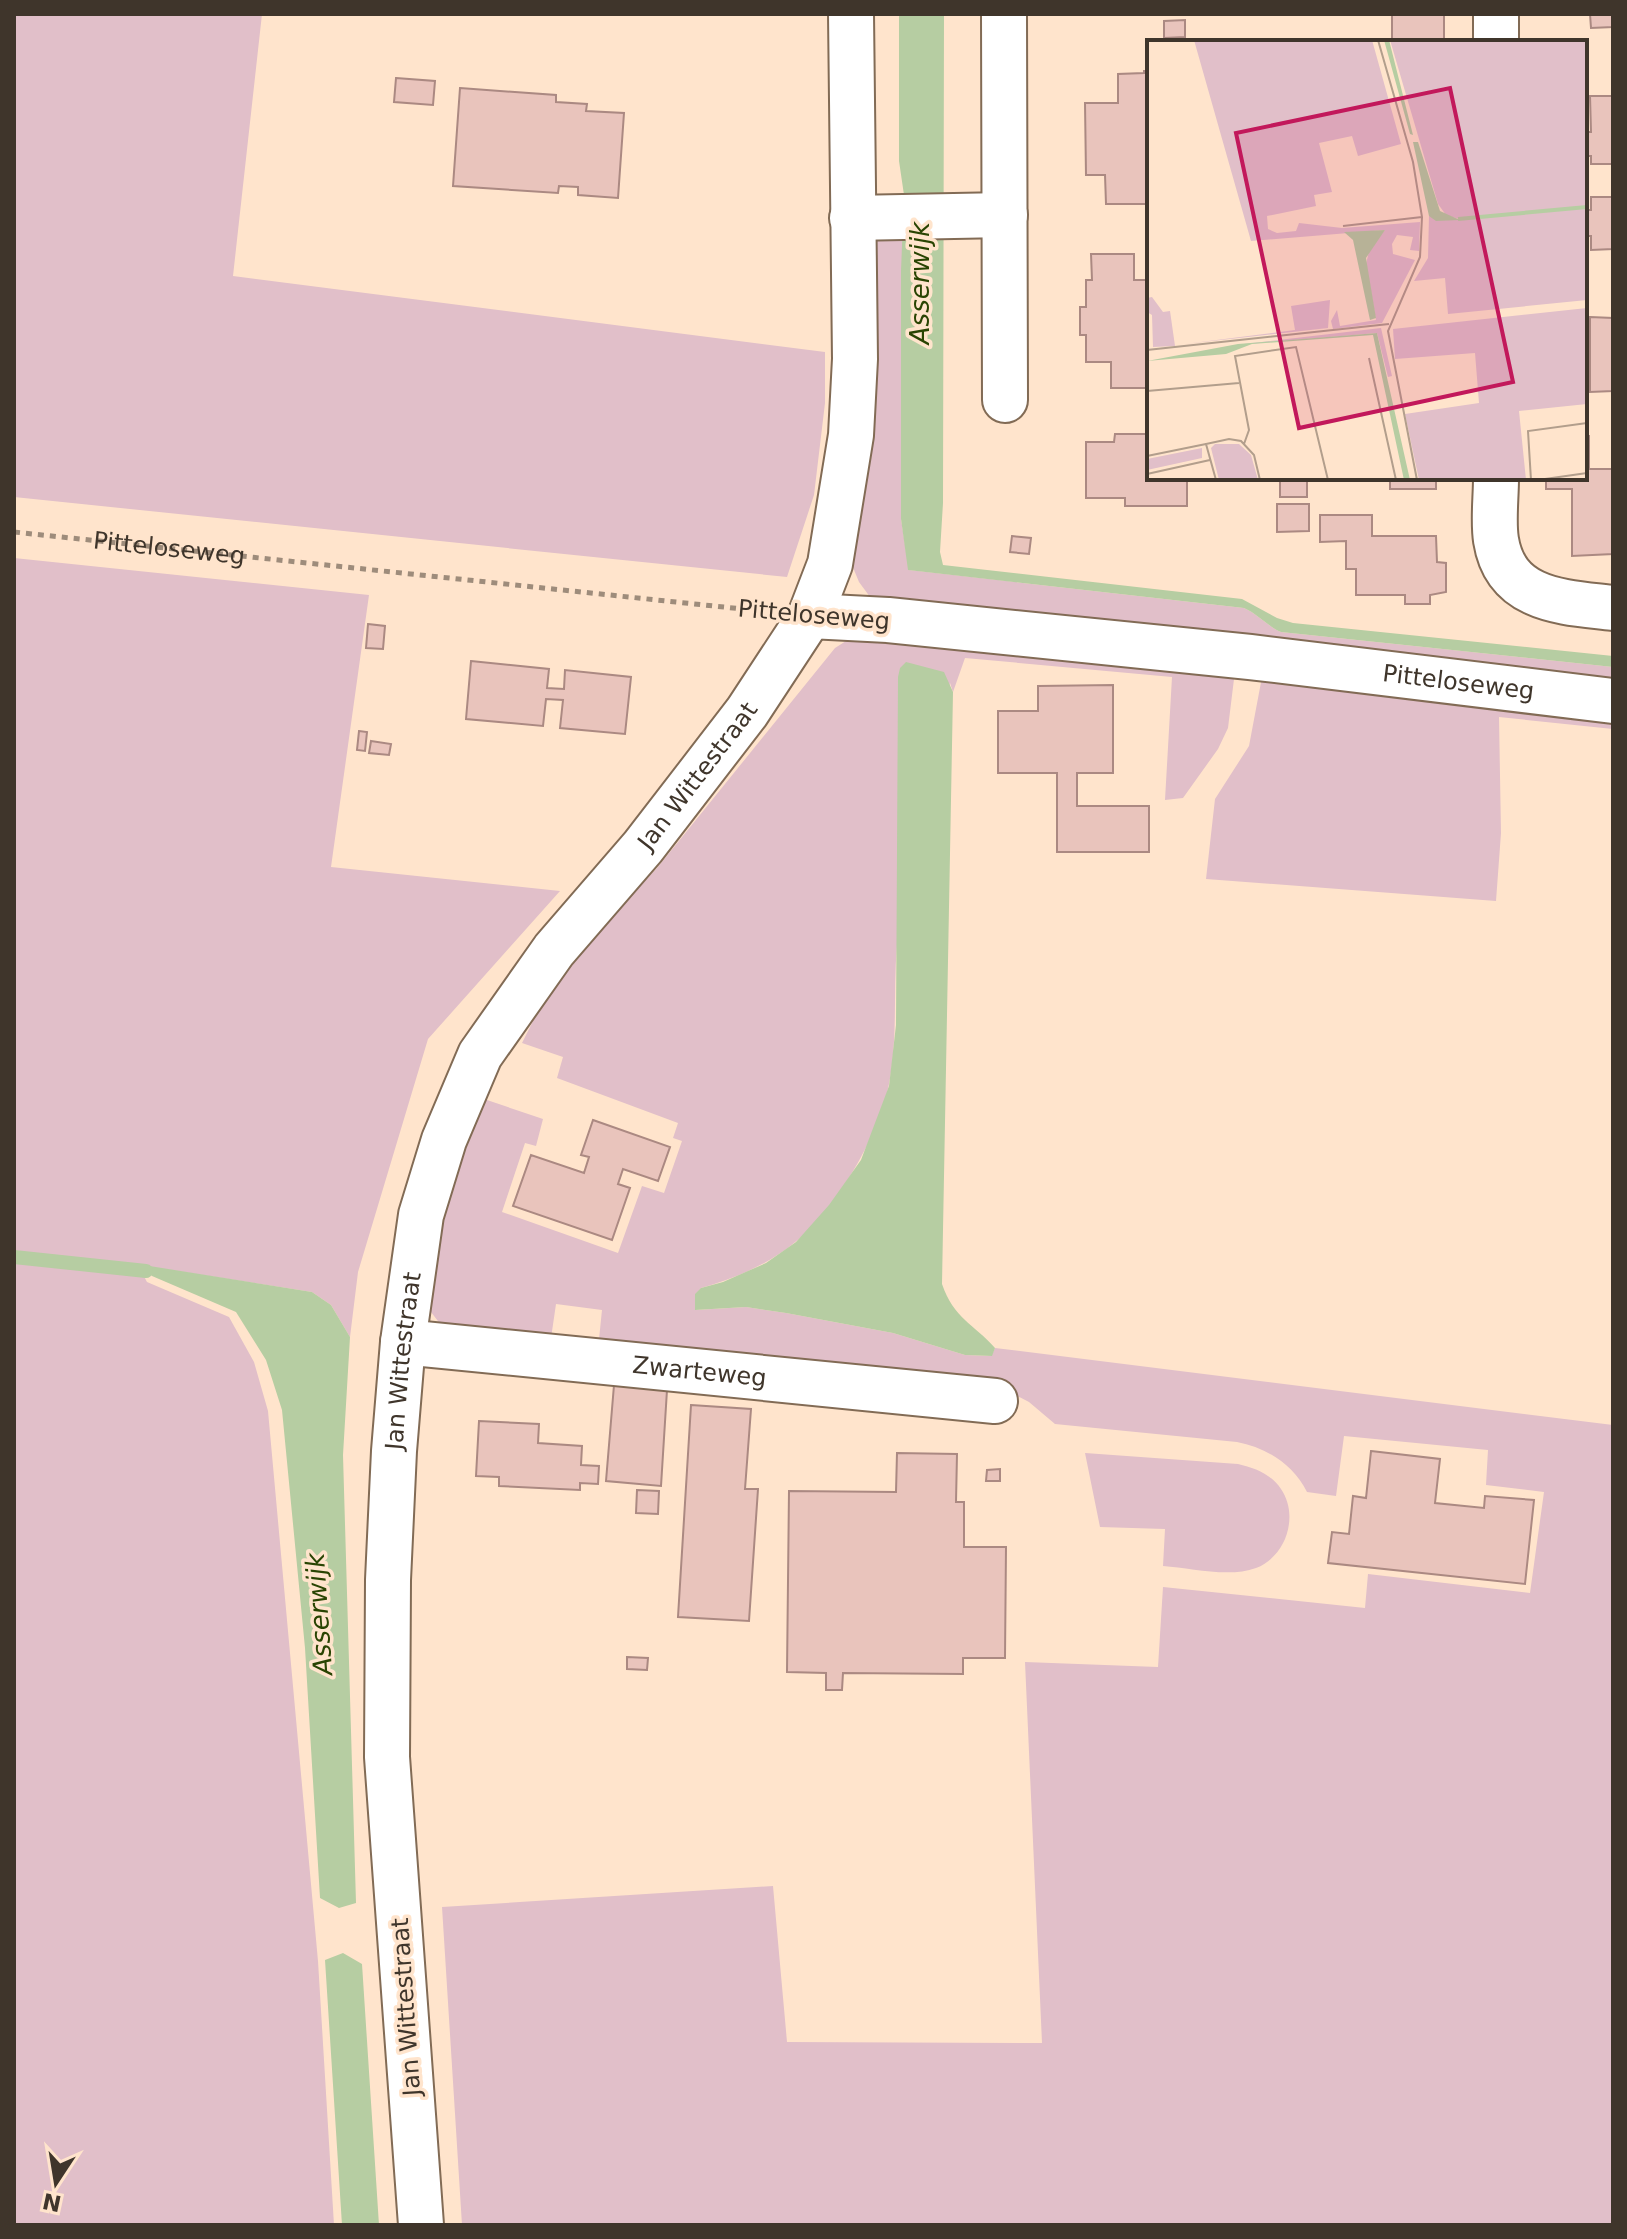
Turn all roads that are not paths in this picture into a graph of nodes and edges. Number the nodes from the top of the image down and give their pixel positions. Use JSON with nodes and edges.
{"nodes":[{"id":1,"x":851,"y":14,"type":"edge"},
{"id":2,"x":1004,"y":14,"type":"edge"},
{"id":3,"x":1496,"y":14,"type":"edge"},
{"id":4,"x":1496,"y":40,"type":"edge"},
{"id":5,"x":984,"y":215,"type":"junction"},
{"id":6,"x":867,"y":217,"type":"junction"},
{"id":7,"x":1005,"y":400,"type":"dead end"},
{"id":8,"x":1496,"y":480,"type":"edge"},
{"id":9,"x":1613,"y":608,"type":"edge"},
{"id":10,"x":810,"y":616,"type":"junction"},
{"id":11,"x":1613,"y":701,"type":"edge"},
{"id":12,"x":403,"y":1342,"type":"junction"},
{"id":13,"x":995,"y":1401,"type":"dead end"},
{"id":14,"x":421,"y":2225,"type":"edge"}],
"edges":[{"from":1,"to":6,"type":"street"},
{"from":2,"to":5,"type":"street"},
{"from":3,"to":4,"type":"street"},
{"from":5,"to":6,"type":"street"},
{"from":5,"to":7,"type":"street"},
{"from":6,"to":10,"type":"street"},
{"from":8,"to":9,"type":"street"},
{"from":10,"to":11,"type":"street","name":"Pitteloseweg"},
{"from":10,"to":12,"type":"street","name":"Jan Wittestraat"},
{"from":12,"to":13,"type":"street","name":"Zwarteweg"},
{"from":12,"to":14,"type":"street","name":"Jan Wittestraat"}]}
